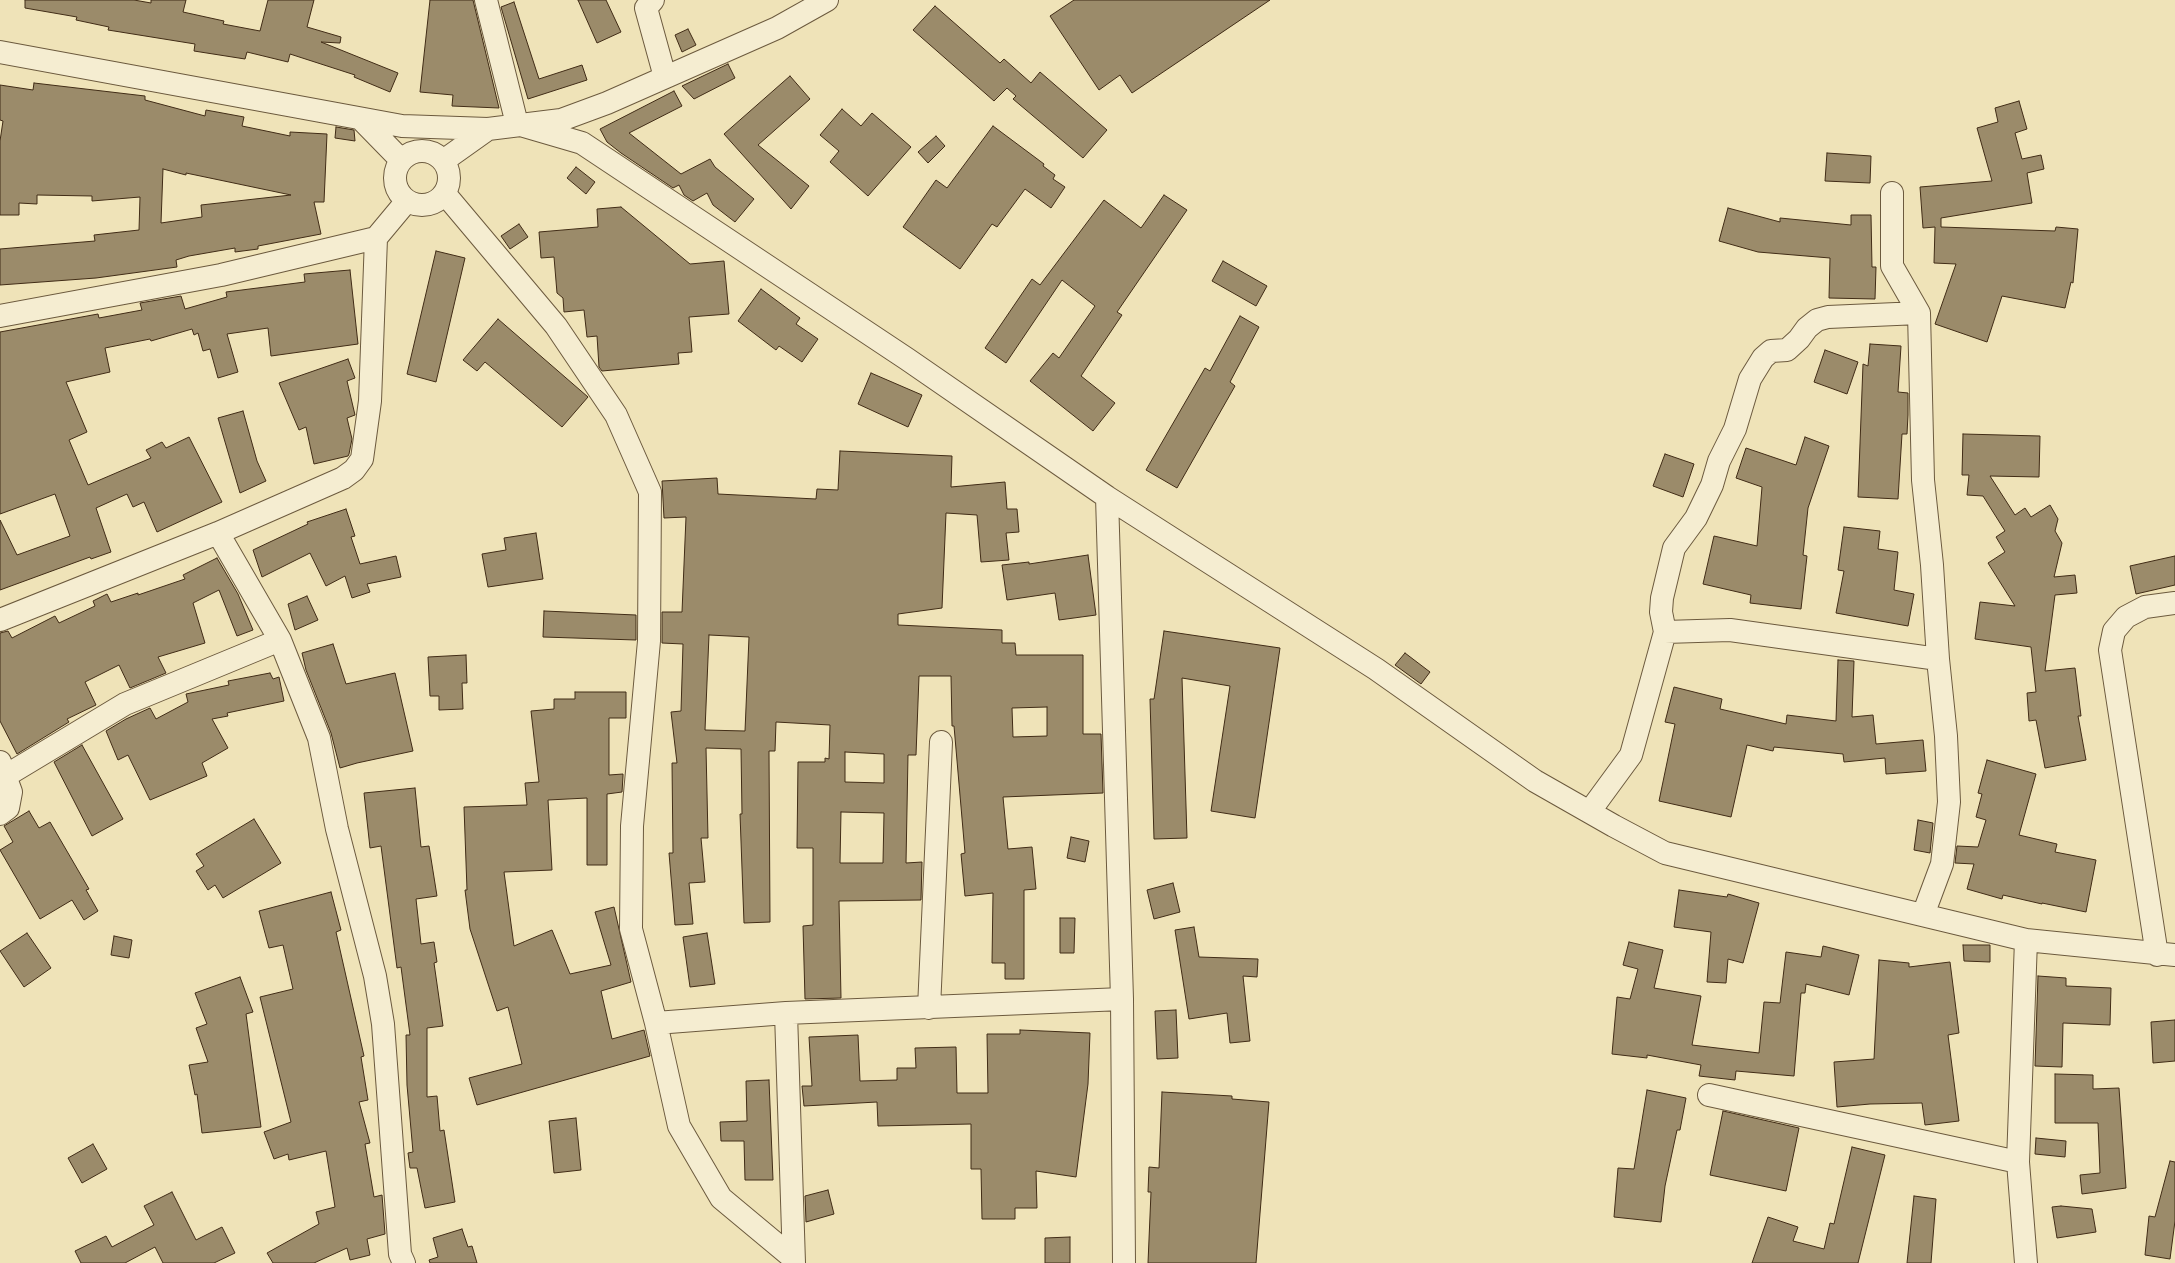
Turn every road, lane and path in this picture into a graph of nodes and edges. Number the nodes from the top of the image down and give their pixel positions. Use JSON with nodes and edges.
{"nodes":[{"id":1,"x":486,"y":0,"type":"edge"},
{"id":2,"x":653,"y":0,"type":"edge"},
{"id":3,"x":827,"y":0,"type":"edge"},
{"id":4,"x":0,"y":52,"type":"edge"},
{"id":5,"x":665,"y":77,"type":"junction"},
{"id":6,"x":361,"y":119,"type":"junction"},
{"id":7,"x":517,"y":124,"type":"junction"},
{"id":8,"x":488,"y":129,"type":"junction"},
{"id":9,"x":401,"y":160,"type":"junction"},
{"id":10,"x":444,"y":161,"type":"junction"},
{"id":11,"x":1892,"y":193,"type":"dead end"},
{"id":12,"x":445,"y":194,"type":"junction"},
{"id":13,"x":406,"y":202,"type":"junction"},
{"id":14,"x":376,"y":238,"type":"junction"},
{"id":15,"x":1919,"y":313,"type":"junction"},
{"id":16,"x":0,"y":316,"type":"edge"},
{"id":17,"x":1108,"y":497,"type":"junction"},
{"id":18,"x":218,"y":533,"type":"junction"},
{"id":19,"x":2175,"y":603,"type":"edge"},
{"id":20,"x":0,"y":620,"type":"edge"},
{"id":21,"x":1665,"y":632,"type":"junction"},
{"id":22,"x":280,"y":640,"type":"junction"},
{"id":23,"x":1938,"y":658,"type":"junction"},
{"id":24,"x":941,"y":742,"type":"dead end"},
{"id":25,"x":3,"y":768,"type":"edge"},
{"id":26,"x":1590,"y":811,"type":"junction"},
{"id":27,"x":0,"y":814,"type":"edge"},
{"id":28,"x":1923,"y":915,"type":"junction"},
{"id":29,"x":2026,"y":940,"type":"junction"},
{"id":30,"x":2166,"y":955,"type":"edge"},
{"id":31,"x":1122,"y":999,"type":"junction"},
{"id":32,"x":929,"y":1008,"type":"junction"},
{"id":33,"x":786,"y":1013,"type":"junction"},
{"id":34,"x":656,"y":1023,"type":"junction"},
{"id":35,"x":1709,"y":1095,"type":"dead end"},
{"id":36,"x":2018,"y":1162,"type":"junction"},
{"id":37,"x":398,"y":1260,"type":"edge"},
{"id":38,"x":794,"y":1260,"type":"edge"},
{"id":39,"x":1124,"y":1263,"type":"edge"},
{"id":40,"x":2026,"y":1263,"type":"edge"}],
"edges":[{"from":1,"to":7,"type":"street"},
{"from":2,"to":5,"type":"street"},
{"from":3,"to":5,"type":"street"},
{"from":4,"to":6,"type":"street"},
{"from":5,"to":7,"type":"street"},
{"from":6,"to":8,"type":"street"},
{"from":6,"to":9,"type":"street"},
{"from":7,"to":8,"type":"street"},
{"from":7,"to":17,"type":"street"},
{"from":8,"to":10,"type":"street"},
{"from":9,"to":10,"type":"street"},
{"from":9,"to":13,"type":"street"},
{"from":10,"to":12,"type":"street"},
{"from":11,"to":15,"type":"street"},
{"from":12,"to":13,"type":"street"},
{"from":12,"to":34,"type":"street"},
{"from":13,"to":14,"type":"street"},
{"from":14,"to":16,"type":"street"},
{"from":14,"to":18,"type":"street"},
{"from":15,"to":21,"type":"street"},
{"from":15,"to":23,"type":"street"},
{"from":17,"to":26,"type":"street"},
{"from":17,"to":31,"type":"street"},
{"from":18,"to":20,"type":"street"},
{"from":18,"to":22,"type":"street"},
{"from":19,"to":30,"type":"street"},
{"from":21,"to":23,"type":"street"},
{"from":21,"to":26,"type":"street"},
{"from":22,"to":25,"type":"street"},
{"from":22,"to":37,"type":"street"},
{"from":23,"to":28,"type":"street"},
{"from":24,"to":32,"type":"street"},
{"from":25,"to":27,"type":"street"},
{"from":26,"to":28,"type":"street"},
{"from":28,"to":29,"type":"street"},
{"from":29,"to":30,"type":"street"},
{"from":29,"to":36,"type":"street"},
{"from":31,"to":32,"type":"street"},
{"from":31,"to":39,"type":"street"},
{"from":32,"to":33,"type":"street"},
{"from":33,"to":34,"type":"street"},
{"from":33,"to":38,"type":"street"},
{"from":34,"to":38,"type":"street"},
{"from":35,"to":36,"type":"street"},
{"from":36,"to":40,"type":"street"}]}
